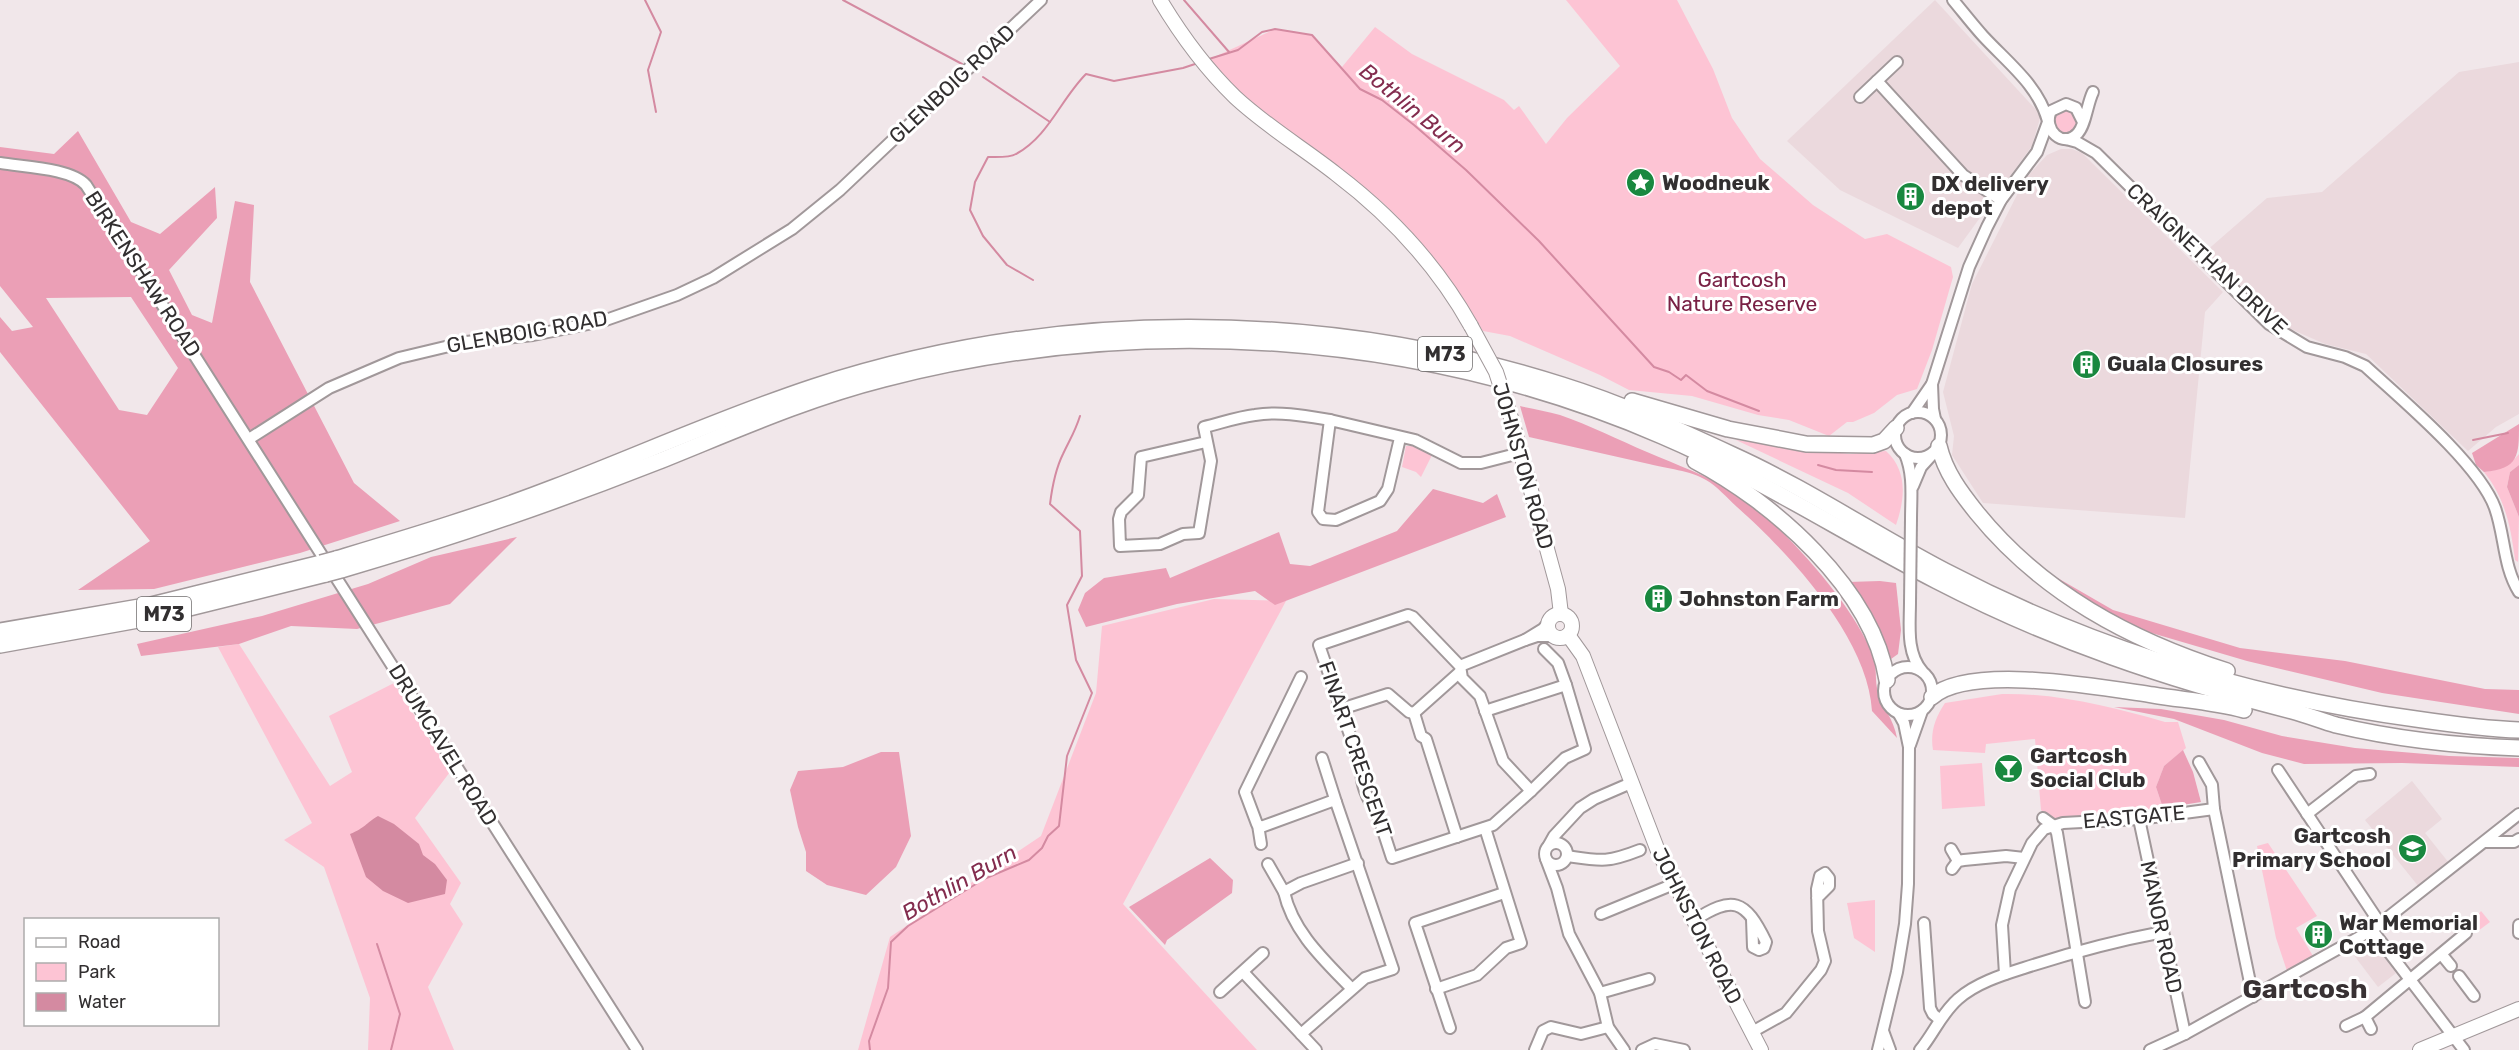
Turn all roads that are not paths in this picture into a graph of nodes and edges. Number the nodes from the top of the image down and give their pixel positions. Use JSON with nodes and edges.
{"nodes":[{"id":1,"x":1041,"y":0,"type":"edge"},
{"id":2,"x":1160,"y":0,"type":"edge"},
{"id":3,"x":1953,"y":0,"type":"edge"},
{"id":4,"x":1897,"y":62,"type":"dead end"},
{"id":5,"x":1877,"y":81,"type":"junction"},
{"id":6,"x":2034,"y":89,"type":"junction"},
{"id":7,"x":1860,"y":97,"type":"dead end"},
{"id":8,"x":2067,"y":104,"type":"junction"},
{"id":9,"x":2048,"y":122,"type":"junction"},
{"id":10,"x":2083,"y":122,"type":"junction"},
{"id":11,"x":2065,"y":139,"type":"junction"},
{"id":12,"x":2037,"y":152,"type":"junction"},
{"id":13,"x":2096,"y":153,"type":"junction"},
{"id":14,"x":0,"y":163,"type":"edge"},
{"id":15,"x":2001,"y":200,"type":"junction"},
{"id":16,"x":1502,"y":367,"type":"junction"},
{"id":17,"x":1484,"y":376,"type":"junction"},
{"id":18,"x":1932,"y":384,"type":"junction"},
{"id":19,"x":1912,"y":413,"type":"junction"},
{"id":20,"x":1935,"y":419,"type":"junction"},
{"id":21,"x":1330,"y":420,"type":"junction"},
{"id":22,"x":1896,"y":428,"type":"junction"},
{"id":23,"x":1400,"y":438,"type":"junction"},
{"id":24,"x":249,"y":440,"type":"junction"},
{"id":25,"x":1206,"y":442,"type":"junction"},
{"id":26,"x":1936,"y":450,"type":"junction"},
{"id":27,"x":1520,"y":453,"type":"junction"},
{"id":28,"x":1905,"y":454,"type":"junction"},
{"id":29,"x":1912,"y":489,"type":"junction"},
{"id":30,"x":331,"y":566,"type":"junction"},
{"id":31,"x":2519,"y":592,"type":"edge"},
{"id":32,"x":1561,"y":614,"type":"junction"},
{"id":33,"x":0,"y":631,"type":"edge"},
{"id":34,"x":1556,"y":631,"type":"junction"},
{"id":35,"x":1910,"y":637,"type":"junction"},
{"id":36,"x":0,"y":645,"type":"edge"},
{"id":37,"x":1544,"y":649,"type":"dead end"},
{"id":38,"x":1460,"y":669,"type":"junction"},
{"id":39,"x":1922,"y":672,"type":"junction"},
{"id":40,"x":1892,"y":675,"type":"junction"},
{"id":41,"x":1301,"y":677,"type":"dead end"},
{"id":42,"x":1566,"y":685,"type":"junction"},
{"id":43,"x":1932,"y":697,"type":"junction"},
{"id":44,"x":1341,"y":709,"type":"junction"},
{"id":45,"x":1485,"y":711,"type":"junction"},
{"id":46,"x":1922,"y":711,"type":"junction"},
{"id":47,"x":1414,"y":713,"type":"junction"},
{"id":48,"x":1899,"y":714,"type":"junction"},
{"id":49,"x":2454,"y":724,"type":"junction"},
{"id":50,"x":2519,"y":730,"type":"edge"},
{"id":51,"x":2412,"y":738,"type":"junction"},
{"id":52,"x":1909,"y":747,"type":"junction"},
{"id":53,"x":2519,"y":748,"type":"edge"},
{"id":54,"x":1322,"y":758,"type":"dead end"},
{"id":55,"x":2199,"y":762,"type":"dead end"},
{"id":56,"x":2278,"y":770,"type":"dead end"},
{"id":57,"x":2370,"y":774,"type":"dead end"},
{"id":58,"x":1631,"y":783,"type":"junction"},
{"id":59,"x":1531,"y":791,"type":"junction"},
{"id":60,"x":1336,"y":802,"type":"junction"},
{"id":61,"x":2214,"y":809,"type":"junction"},
{"id":62,"x":2307,"y":814,"type":"junction"},
{"id":63,"x":2043,"y":818,"type":"dead end"},
{"id":64,"x":2139,"y":819,"type":"junction"},
{"id":65,"x":2517,"y":819,"type":"edge"},
{"id":66,"x":1258,"y":825,"type":"junction"},
{"id":67,"x":1567,"y":825,"type":"junction"},
{"id":68,"x":2054,"y":826,"type":"junction"},
{"id":69,"x":1485,"y":828,"type":"junction"},
{"id":70,"x":1456,"y":837,"type":"junction"},
{"id":71,"x":2519,"y":839,"type":"edge"},
{"id":72,"x":2483,"y":843,"type":"junction"},
{"id":73,"x":1261,"y":844,"type":"dead end"},
{"id":74,"x":1549,"y":845,"type":"junction"},
{"id":75,"x":1951,"y":849,"type":"dead end"},
{"id":76,"x":1640,"y":850,"type":"dead end"},
{"id":77,"x":1564,"y":855,"type":"junction"},
{"id":78,"x":2024,"y":858,"type":"junction"},
{"id":79,"x":1546,"y":859,"type":"junction"},
{"id":80,"x":1358,"y":863,"type":"junction"},
{"id":81,"x":1268,"y":864,"type":"dead end"},
{"id":82,"x":1674,"y":884,"type":"junction"},
{"id":83,"x":1557,"y":888,"type":"junction"},
{"id":84,"x":1284,"y":892,"type":"junction"},
{"id":85,"x":1504,"y":893,"type":"junction"},
{"id":86,"x":1817,"y":898,"type":"dead end"},
{"id":87,"x":1601,"y":914,"type":"dead end"},
{"id":88,"x":1752,"y":919,"type":"dead end"},
{"id":89,"x":1693,"y":921,"type":"junction"},
{"id":90,"x":1923,"y":923,"type":"dead end"},
{"id":91,"x":2519,"y":925,"type":"edge"},
{"id":92,"x":2376,"y":928,"type":"junction"},
{"id":93,"x":2163,"y":932,"type":"junction"},
{"id":94,"x":2466,"y":933,"type":"dead end"},
{"id":95,"x":2519,"y":933,"type":"edge"},
{"id":96,"x":2075,"y":952,"type":"junction"},
{"id":97,"x":1263,"y":953,"type":"dead end"},
{"id":98,"x":2442,"y":955,"type":"junction"},
{"id":99,"x":2451,"y":966,"type":"dead end"},
{"id":100,"x":1243,"y":972,"type":"junction"},
{"id":101,"x":2005,"y":974,"type":"junction"},
{"id":102,"x":2459,"y":976,"type":"dead end"},
{"id":103,"x":2410,"y":979,"type":"junction"},
{"id":104,"x":1650,"y":980,"type":"dead end"},
{"id":105,"x":1351,"y":988,"type":"junction"},
{"id":106,"x":1436,"y":989,"type":"junction"},
{"id":107,"x":1220,"y":992,"type":"dead end"},
{"id":108,"x":1600,"y":993,"type":"junction"},
{"id":109,"x":2474,"y":996,"type":"dead end"},
{"id":110,"x":2253,"y":997,"type":"junction"},
{"id":111,"x":2085,"y":1002,"type":"dead end"},
{"id":112,"x":2519,"y":1009,"type":"edge"},
{"id":113,"x":2365,"y":1017,"type":"junction"},
{"id":114,"x":1939,"y":1019,"type":"junction"},
{"id":115,"x":2346,"y":1026,"type":"dead end"},
{"id":116,"x":1608,"y":1027,"type":"junction"},
{"id":117,"x":1450,"y":1028,"type":"dead end"},
{"id":118,"x":2371,"y":1029,"type":"dead end"},
{"id":119,"x":1882,"y":1030,"type":"junction"},
{"id":120,"x":1752,"y":1032,"type":"junction"},
{"id":121,"x":1301,"y":1034,"type":"junction"},
{"id":122,"x":2185,"y":1034,"type":"junction"},
{"id":123,"x":2454,"y":1037,"type":"junction"},
{"id":124,"x":637,"y":1050,"type":"edge"},
{"id":125,"x":1316,"y":1050,"type":"edge"},
{"id":126,"x":1535,"y":1050,"type":"edge"},
{"id":127,"x":1624,"y":1050,"type":"edge"},
{"id":128,"x":1642,"y":1050,"type":"edge"},
{"id":129,"x":1684,"y":1050,"type":"edge"},
{"id":130,"x":1761,"y":1050,"type":"edge"},
{"id":131,"x":1878,"y":1050,"type":"edge"},
{"id":132,"x":1890,"y":1050,"type":"edge"},
{"id":133,"x":1920,"y":1050,"type":"edge"},
{"id":134,"x":2150,"y":1050,"type":"edge"},
{"id":135,"x":2420,"y":1050,"type":"edge"},
{"id":136,"x":2464,"y":1050,"type":"edge"}],
"edges":[{"from":1,"to":24,"type":"street","name":"GLENBOIG ROAD"},
{"from":2,"to":27,"type":"main road","name":"JOHNSTON ROAD","bridge":true},
{"from":3,"to":6,"type":"street"},
{"from":4,"to":5,"type":"street"},
{"from":5,"to":7,"type":"street"},
{"from":5,"to":15,"type":"street"},
{"from":6,"to":8,"type":"street"},
{"from":6,"to":9,"type":"street"},
{"from":8,"to":9,"type":"street"},
{"from":8,"to":10,"type":"street"},
{"from":8,"to":10,"type":"street"},
{"from":9,"to":11,"type":"street"},
{"from":9,"to":12,"type":"street"},
{"from":10,"to":11,"type":"street"},
{"from":10,"to":13,"type":"street","name":"CRAIGNETHAN DRIVE"},
{"from":11,"to":12,"type":"street"},
{"from":11,"to":13,"type":"street","name":"CRAIGNETHAN DRIVE"},
{"from":12,"to":15,"type":"street"},
{"from":13,"to":31,"type":"street","name":"CRAIGNETHAN DRIVE"},
{"from":14,"to":24,"type":"street","name":"BIRKENSHAW ROAD"},
{"from":15,"to":18,"type":"street"},
{"from":16,"to":22,"type":"highway"},
{"from":16,"to":30,"type":"highway","number":"M73"},
{"from":16,"to":49,"type":"highway","number":"M73"},
{"from":17,"to":30,"type":"highway","number":"M73"},
{"from":17,"to":40,"type":"highway"},
{"from":17,"to":51,"type":"highway","number":"M73"},
{"from":18,"to":19,"type":"street"},
{"from":18,"to":20,"type":"street"},
{"from":19,"to":20,"type":"street"},
{"from":19,"to":22,"type":"street"},
{"from":20,"to":26,"type":"street"},
{"from":21,"to":23,"type":"street"},
{"from":21,"to":23,"type":"street"},
{"from":21,"to":25,"type":"street"},
{"from":22,"to":28,"type":"street"},
{"from":23,"to":27,"type":"street"},
{"from":24,"to":124,"type":"street","name":"DRUMCAVEL ROAD"},
{"from":25,"to":25,"type":"street"},
{"from":26,"to":28,"type":"street"},
{"from":26,"to":29,"type":"street"},
{"from":26,"to":49,"type":"highway"},
{"from":27,"to":32,"type":"main road","name":"JOHNSTON ROAD"},
{"from":28,"to":29,"type":"street"},
{"from":29,"to":35,"type":"street","bridge":true},
{"from":30,"to":33,"type":"highway","number":"M73"},
{"from":30,"to":36,"type":"highway","number":"M73"},
{"from":32,"to":34,"type":"main road"},
{"from":32,"to":34,"type":"main road","name":"JOHNSTON ROAD"},
{"from":34,"to":38,"type":"street"},
{"from":34,"to":58,"type":"main road","name":"JOHNSTON ROAD"},
{"from":35,"to":39,"type":"street"},
{"from":35,"to":40,"type":"street"},
{"from":37,"to":42,"type":"street"},
{"from":38,"to":44,"type":"street","name":"FINART CRESCENT"},
{"from":38,"to":45,"type":"street","name":"FINART CRESCENT"},
{"from":38,"to":47,"type":"street"},
{"from":39,"to":40,"type":"street"},
{"from":39,"to":43,"type":"street"},
{"from":40,"to":48,"type":"street"},
{"from":41,"to":66,"type":"street"},
{"from":42,"to":45,"type":"street"},
{"from":42,"to":59,"type":"street"},
{"from":43,"to":46,"type":"street"},
{"from":43,"to":51,"type":"highway"},
{"from":44,"to":47,"type":"street"},
{"from":44,"to":70,"type":"street","name":"FINART CRESCENT"},
{"from":45,"to":59,"type":"street","name":"FINART CRESCENT"},
{"from":46,"to":48,"type":"street"},
{"from":46,"to":52,"type":"street"},
{"from":47,"to":70,"type":"street"},
{"from":48,"to":52,"type":"street"},
{"from":49,"to":50,"type":"highway","number":"M73"},
{"from":51,"to":53,"type":"highway","number":"M73"},
{"from":52,"to":119,"type":"street"},
{"from":54,"to":60,"type":"street"},
{"from":55,"to":61,"type":"street"},
{"from":56,"to":62,"type":"street"},
{"from":57,"to":62,"type":"street"},
{"from":58,"to":67,"type":"street"},
{"from":58,"to":82,"type":"main road","name":"JOHNSTON ROAD"},
{"from":59,"to":69,"type":"street","name":"FINART CRESCENT"},
{"from":60,"to":66,"type":"street"},
{"from":60,"to":80,"type":"street"},
{"from":61,"to":64,"type":"street","name":"EASTGATE"},
{"from":61,"to":110,"type":"street"},
{"from":62,"to":92,"type":"street"},
{"from":63,"to":68,"type":"street"},
{"from":64,"to":68,"type":"street","name":"EASTGATE"},
{"from":64,"to":93,"type":"street","name":"MANOR ROAD"},
{"from":65,"to":72,"type":"street"},
{"from":66,"to":73,"type":"street"},
{"from":67,"to":74,"type":"street"},
{"from":67,"to":77,"type":"street"},
{"from":68,"to":78,"type":"street"},
{"from":68,"to":96,"type":"street"},
{"from":69,"to":70,"type":"street","name":"FINART CRESCENT"},
{"from":69,"to":85,"type":"street"},
{"from":71,"to":72,"type":"street"},
{"from":72,"to":92,"type":"street"},
{"from":74,"to":77,"type":"street"},
{"from":74,"to":79,"type":"street"},
{"from":75,"to":78,"type":"street"},
{"from":76,"to":77,"type":"street"},
{"from":77,"to":79,"type":"street"},
{"from":77,"to":83,"type":"street"},
{"from":78,"to":101,"type":"street"},
{"from":79,"to":83,"type":"street"},
{"from":80,"to":84,"type":"street"},
{"from":80,"to":105,"type":"street"},
{"from":81,"to":84,"type":"street"},
{"from":82,"to":87,"type":"street"},
{"from":82,"to":89,"type":"main road","name":"JOHNSTON ROAD"},
{"from":83,"to":108,"type":"street"},
{"from":84,"to":105,"type":"street"},
{"from":85,"to":106,"type":"street"},
{"from":85,"to":106,"type":"street"},
{"from":86,"to":120,"type":"street"},
{"from":88,"to":89,"type":"street"},
{"from":89,"to":120,"type":"main road","name":"JOHNSTON ROAD"},
{"from":90,"to":114,"type":"street"},
{"from":91,"to":95,"type":"street"},
{"from":92,"to":103,"type":"street"},
{"from":92,"to":110,"type":"street"},
{"from":93,"to":96,"type":"street"},
{"from":93,"to":122,"type":"street","name":"MANOR ROAD"},
{"from":94,"to":98,"type":"street"},
{"from":96,"to":101,"type":"street"},
{"from":96,"to":111,"type":"street"},
{"from":97,"to":100,"type":"street"},
{"from":98,"to":99,"type":"street"},
{"from":98,"to":103,"type":"street"},
{"from":100,"to":107,"type":"street"},
{"from":100,"to":121,"type":"street"},
{"from":101,"to":114,"type":"street"},
{"from":102,"to":109,"type":"street"},
{"from":103,"to":113,"type":"street"},
{"from":103,"to":123,"type":"street"},
{"from":104,"to":108,"type":"street"},
{"from":105,"to":121,"type":"street"},
{"from":106,"to":117,"type":"street"},
{"from":108,"to":116,"type":"street"},
{"from":110,"to":122,"type":"street"},
{"from":112,"to":123,"type":"main road"},
{"from":113,"to":115,"type":"street"},
{"from":113,"to":118,"type":"street"},
{"from":114,"to":133,"type":"street"},
{"from":116,"to":126,"type":"street"},
{"from":116,"to":127,"type":"street"},
{"from":119,"to":131,"type":"street"},
{"from":119,"to":132,"type":"street"},
{"from":120,"to":130,"type":"main road","name":"JOHNSTON ROAD"},
{"from":121,"to":125,"type":"street"},
{"from":122,"to":134,"type":"street"},
{"from":123,"to":135,"type":"main road"},
{"from":123,"to":136,"type":"street"},
{"from":128,"to":129,"type":"street"}]}
